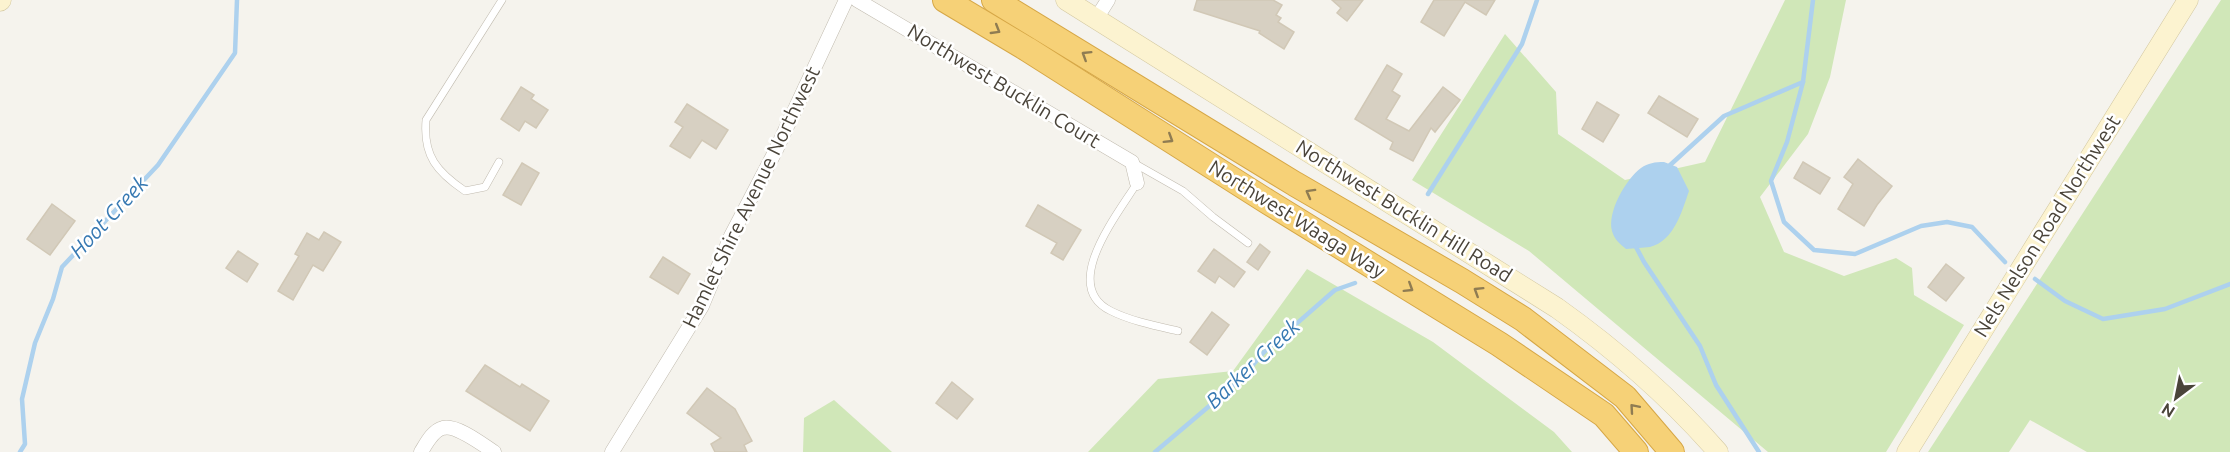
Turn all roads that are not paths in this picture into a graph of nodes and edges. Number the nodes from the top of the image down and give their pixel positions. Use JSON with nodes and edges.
{"nodes":[{"id":1,"x":502,"y":0,"type":"edge"},
{"id":2,"x":846,"y":0,"type":"edge"},
{"id":3,"x":857,"y":0,"type":"edge"},
{"id":4,"x":945,"y":0,"type":"edge"},
{"id":5,"x":994,"y":0,"type":"edge"},
{"id":6,"x":1066,"y":0,"type":"edge"},
{"id":7,"x":1108,"y":0,"type":"edge"},
{"id":8,"x":2188,"y":0,"type":"edge"},
{"id":9,"x":1096,"y":19,"type":"junction"},
{"id":10,"x":499,"y":162,"type":"dead end"},
{"id":11,"x":1132,"y":162,"type":"junction"},
{"id":12,"x":1137,"y":183,"type":"joint"},
{"id":13,"x":1248,"y":243,"type":"dead end"},
{"id":14,"x":1178,"y":331,"type":"dead end"},
{"id":15,"x":421,"y":452,"type":"edge"},
{"id":16,"x":494,"y":452,"type":"edge"},
{"id":17,"x":612,"y":452,"type":"edge"},
{"id":18,"x":1636,"y":452,"type":"edge"},
{"id":19,"x":1672,"y":452,"type":"edge"},
{"id":20,"x":1718,"y":452,"type":"edge"},
{"id":21,"x":1907,"y":452,"type":"edge"}],
"edges":[{"from":1,"to":10,"type":"lane"},
{"from":2,"to":17,"type":"street","name":"Hamlet Shire Avenue Northwest"},
{"from":3,"to":11,"type":"street","name":"Northwest Bucklin Court"},
{"from":4,"to":18,"type":"highway","name":"Northwest Waaga Way","one_way":true},
{"from":19,"to":5,"type":"highway","name":"Northwest Waaga Way","one_way":true},
{"from":6,"to":9,"type":"main road","name":"Northwest Bucklin Hill Road"},
{"from":7,"to":9,"type":"street"},
{"from":8,"to":21,"type":"main road","name":"Nels Nelson Road Northwest"},
{"from":9,"to":20,"type":"main road","name":"Northwest Bucklin Hill Road"},
{"from":11,"to":12,"type":"street"},
{"from":11,"to":13,"type":"lane"},
{"from":12,"to":14,"type":"lane"},
{"from":15,"to":16,"type":"street"}]}
